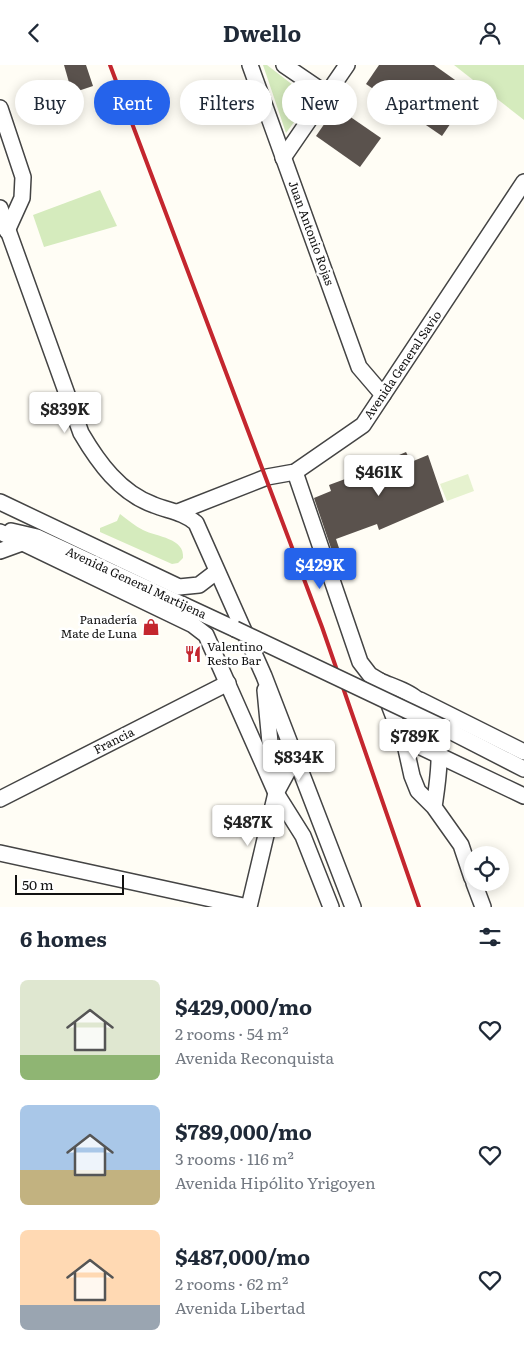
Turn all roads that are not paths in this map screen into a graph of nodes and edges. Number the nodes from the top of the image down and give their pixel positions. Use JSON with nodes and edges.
{"nodes":[{"id":1,"x":250,"y":65,"type":"edge"},
{"id":2,"x":284,"y":65,"type":"edge"},
{"id":3,"x":346,"y":65,"type":"edge"},
{"id":4,"x":306,"y":80,"type":"edge"},
{"id":5,"x":337,"y":80,"type":"edge"},
{"id":6,"x":0,"y":108,"type":"edge"},
{"id":7,"x":307,"y":125,"type":"edge"},
{"id":8,"x":283,"y":158,"type":"junction"},
{"id":9,"x":524,"y":182,"type":"edge"},
{"id":10,"x":0,"y":208,"type":"edge"},
{"id":11,"x":7,"y":231,"type":"junction"},
{"id":12,"x":383,"y":395,"type":"junction"},
{"id":13,"x":295,"y":471,"type":"junction"},
{"id":14,"x":0,"y":502,"type":"edge"},
{"id":15,"x":0,"y":508,"type":"edge"},
{"id":16,"x":178,"y":512,"type":"junction"},
{"id":17,"x":0,"y":528,"type":"edge"},
{"id":18,"x":0,"y":532,"type":"edge"},
{"id":19,"x":37,"y":537,"type":"junction"},
{"id":20,"x":22,"y":543,"type":"junction"},
{"id":21,"x":0,"y":551,"type":"edge"},
{"id":22,"x":216,"y":573,"type":"junction"},
{"id":23,"x":264,"y":676,"type":"junction"},
{"id":24,"x":380,"y":681,"type":"junction"},
{"id":25,"x":228,"y":683,"type":"junction"},
{"id":26,"x":418,"y":699,"type":"junction"},
{"id":27,"x":402,"y":738,"type":"junction"},
{"id":28,"x":524,"y":752,"type":"edge"},
{"id":29,"x":296,"y":756,"type":"junction"},
{"id":30,"x":440,"y":756,"type":"junction"},
{"id":31,"x":524,"y":769,"type":"edge"},
{"id":32,"x":276,"y":793,"type":"junction"},
{"id":33,"x":524,"y":796,"type":"edge"},
{"id":34,"x":0,"y":799,"type":"edge"},
{"id":35,"x":434,"y":807,"type":"junction"},
{"id":36,"x":0,"y":853,"type":"edge"},
{"id":37,"x":464,"y":854,"type":"edge"},
{"id":38,"x":477,"y":891,"type":"edge"},
{"id":39,"x":248,"y":907,"type":"edge"},
{"id":40,"x":331,"y":907,"type":"edge"},
{"id":41,"x":353,"y":907,"type":"edge"},
{"id":42,"x":483,"y":907,"type":"edge"}],
"edges":[{"from":1,"to":8,"type":"street","name":"Juan Antonio Rojas"},
{"from":2,"to":4,"type":"street"},
{"from":3,"to":5,"type":"street"},
{"from":6,"to":11,"type":"street"},
{"from":7,"to":8,"type":"street"},
{"from":8,"to":12,"type":"street","name":"Juan Antonio Rojas"},
{"from":9,"to":12,"type":"street","name":"Avenida General Savio"},
{"from":10,"to":11,"type":"street"},
{"from":11,"to":16,"type":"street"},
{"from":12,"to":13,"type":"street","name":"Avenida General Savio"},
{"from":13,"to":16,"type":"street","name":"Avenida General Savio"},
{"from":13,"to":24,"type":"street"},
{"from":14,"to":22,"type":"street"},
{"from":15,"to":19,"type":"street"},
{"from":16,"to":22,"type":"street"},
{"from":17,"to":19,"type":"street"},
{"from":18,"to":20,"type":"street"},
{"from":19,"to":31,"type":"street","name":"Avenida General Martijena","bridge":true},
{"from":20,"to":21,"type":"street"},
{"from":20,"to":25,"type":"street"},
{"from":22,"to":23,"type":"street"},
{"from":23,"to":29,"type":"street"},
{"from":23,"to":32,"type":"street"},
{"from":24,"to":26,"type":"street"},
{"from":24,"to":27,"type":"street"},
{"from":25,"to":32,"type":"street"},
{"from":25,"to":34,"type":"street","name":"Francia"},
{"from":26,"to":28,"type":"street"},
{"from":26,"to":30,"type":"street"},
{"from":27,"to":30,"type":"street"},
{"from":27,"to":35,"type":"street"},
{"from":29,"to":32,"type":"street"},
{"from":29,"to":41,"type":"street"},
{"from":30,"to":33,"type":"street"},
{"from":30,"to":35,"type":"street"},
{"from":32,"to":39,"type":"street"},
{"from":32,"to":40,"type":"street"},
{"from":35,"to":37,"type":"street"},
{"from":36,"to":39,"type":"street"},
{"from":38,"to":42,"type":"street"}]}
